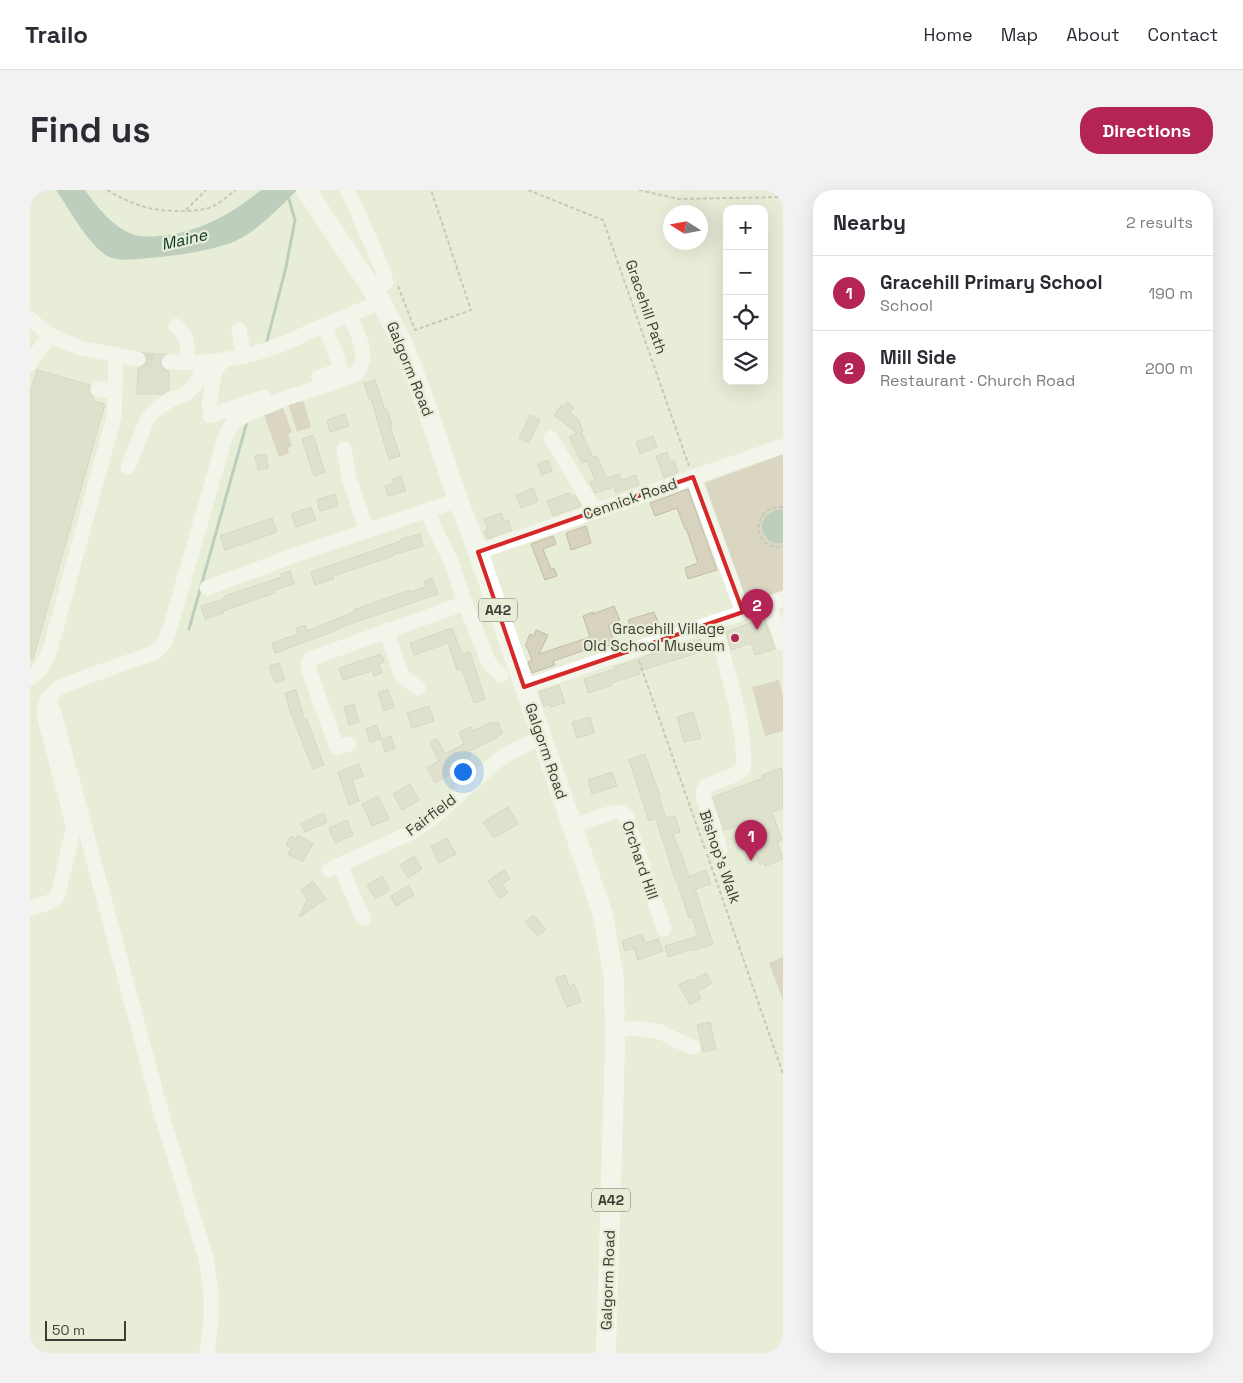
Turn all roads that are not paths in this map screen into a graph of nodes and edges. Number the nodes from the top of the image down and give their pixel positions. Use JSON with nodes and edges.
{"nodes":[{"id":1,"x":347,"y":190,"type":"edge"},
{"id":2,"x":309,"y":194,"type":"edge"},
{"id":3,"x":381,"y":292,"type":"junction"},
{"id":4,"x":350,"y":316,"type":"junction"},
{"id":5,"x":30,"y":319,"type":"edge"},
{"id":6,"x":325,"y":325,"type":"junction"},
{"id":7,"x":176,"y":326,"type":"dead end"},
{"id":8,"x":239,"y":330,"type":"dead end"},
{"id":9,"x":50,"y":335,"type":"junction"},
{"id":10,"x":116,"y":356,"type":"junction"},
{"id":11,"x":244,"y":356,"type":"junction"},
{"id":12,"x":138,"y":359,"type":"tunnel mouth"},
{"id":13,"x":204,"y":361,"type":"junction"},
{"id":14,"x":170,"y":362,"type":"tunnel mouth"},
{"id":15,"x":30,"y":364,"type":"edge"},
{"id":16,"x":98,"y":389,"type":"dead end"},
{"id":17,"x":115,"y":392,"type":"junction"},
{"id":18,"x":551,"y":438,"type":"dead end"},
{"id":19,"x":783,"y":446,"type":"edge"},
{"id":20,"x":344,"y":449,"type":"dead end"},
{"id":21,"x":128,"y":468,"type":"dead end"},
{"id":22,"x":693,"y":477,"type":"junction"},
{"id":23,"x":458,"y":500,"type":"junction"},
{"id":24,"x":428,"y":510,"type":"junction"},
{"id":25,"x":595,"y":511,"type":"junction"},
{"id":26,"x":367,"y":531,"type":"junction"},
{"id":27,"x":478,"y":552,"type":"junction"},
{"id":28,"x":207,"y":588,"type":"dead end"},
{"id":29,"x":776,"y":601,"type":"edge"},
{"id":30,"x":465,"y":602,"type":"junction"},
{"id":31,"x":743,"y":612,"type":"junction"},
{"id":32,"x":714,"y":622,"type":"junction"},
{"id":33,"x":386,"y":630,"type":"junction"},
{"id":34,"x":783,"y":643,"type":"edge"},
{"id":35,"x":501,"y":675,"type":"dead end"},
{"id":36,"x":30,"y":678,"type":"edge"},
{"id":37,"x":524,"y":687,"type":"junction"},
{"id":38,"x":418,"y":688,"type":"dead end"},
{"id":39,"x":48,"y":699,"type":"junction"},
{"id":40,"x":541,"y":737,"type":"junction"},
{"id":41,"x":348,"y":744,"type":"dead end"},
{"id":42,"x":572,"y":826,"type":"junction"},
{"id":43,"x":720,"y":849,"type":"dead end"},
{"id":44,"x":30,"y":908,"type":"edge"},
{"id":45,"x":364,"y":918,"type":"dead end"},
{"id":46,"x":664,"y":929,"type":"dead end"},
{"id":47,"x":615,"y":1031,"type":"junction"},
{"id":48,"x":693,"y":1047,"type":"dead end"},
{"id":49,"x":206,"y":1353,"type":"edge"},
{"id":50,"x":606,"y":1353,"type":"edge"}],
"edges":[{"from":1,"to":3,"type":"street"},
{"from":2,"to":3,"type":"main road","name":"Galgorm Road","number":"A42"},
{"from":3,"to":4,"type":"street"},
{"from":3,"to":23,"type":"main road","name":"Galgorm Road","number":"A42"},
{"from":4,"to":6,"type":"street"},
{"from":4,"to":39,"type":"street"},
{"from":5,"to":9,"type":"street"},
{"from":6,"to":11,"type":"street"},
{"from":6,"to":13,"type":"street"},
{"from":7,"to":13,"type":"street"},
{"from":8,"to":11,"type":"street"},
{"from":9,"to":10,"type":"street"},
{"from":9,"to":15,"type":"street"},
{"from":10,"to":12,"type":"street"},
{"from":10,"to":17,"type":"street"},
{"from":11,"to":13,"type":"street"},
{"from":13,"to":14,"type":"street"},
{"from":13,"to":21,"type":"street"},
{"from":16,"to":17,"type":"street"},
{"from":17,"to":36,"type":"street"},
{"from":18,"to":25,"type":"street"},
{"from":19,"to":22,"type":"street","name":"Cennick Road"},
{"from":20,"to":26,"type":"street"},
{"from":22,"to":25,"type":"street","name":"Cennick Road"},
{"from":22,"to":31,"type":"street"},
{"from":23,"to":24,"type":"street"},
{"from":23,"to":27,"type":"main road","name":"Galgorm Road","number":"A42"},
{"from":24,"to":26,"type":"street"},
{"from":24,"to":30,"type":"street"},
{"from":25,"to":27,"type":"street","name":"Cennick Road"},
{"from":26,"to":28,"type":"street"},
{"from":27,"to":37,"type":"main road","name":"Galgorm Road","number":"A42"},
{"from":29,"to":31,"type":"street"},
{"from":29,"to":34,"type":"street"},
{"from":30,"to":33,"type":"street"},
{"from":30,"to":35,"type":"street"},
{"from":31,"to":32,"type":"street"},
{"from":32,"to":37,"type":"street"},
{"from":32,"to":43,"type":"street"},
{"from":33,"to":38,"type":"street"},
{"from":33,"to":41,"type":"street"},
{"from":37,"to":40,"type":"main road","name":"Galgorm Road","number":"A42"},
{"from":39,"to":44,"type":"street"},
{"from":39,"to":49,"type":"street"},
{"from":40,"to":42,"type":"main road","name":"Galgorm Road","number":"A42"},
{"from":40,"to":45,"type":"street","name":"Fairfield"},
{"from":42,"to":46,"type":"street","name":"Orchard Hill"},
{"from":42,"to":47,"type":"main road","name":"Galgorm Road","number":"A42"},
{"from":47,"to":48,"type":"street"},
{"from":47,"to":50,"type":"main road","name":"Galgorm Road","number":"A42"}]}
